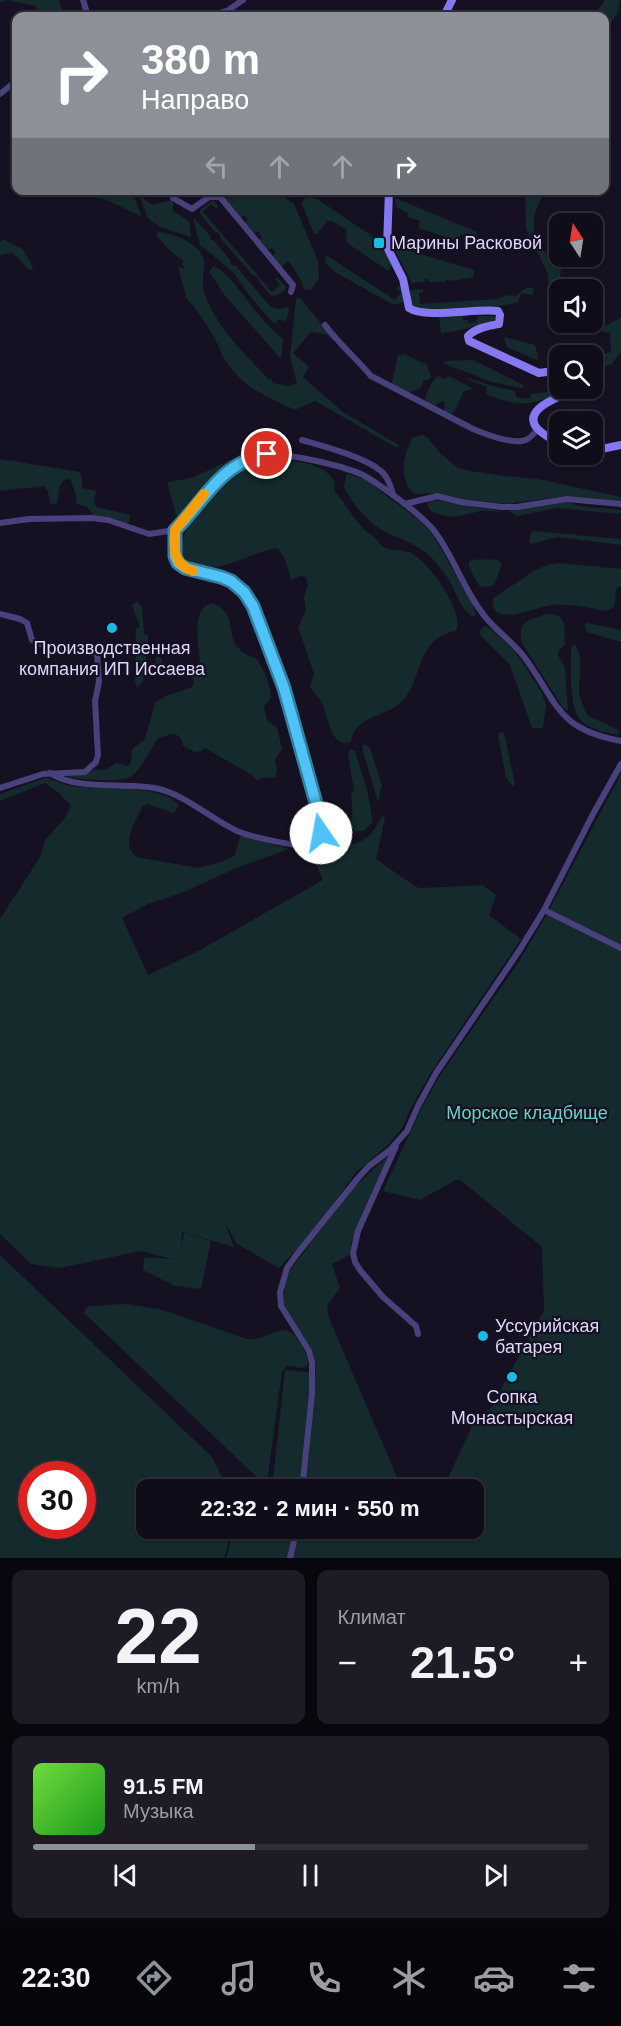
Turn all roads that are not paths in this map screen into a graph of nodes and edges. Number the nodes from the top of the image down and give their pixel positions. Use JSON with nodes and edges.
{"nodes":[{"id":1,"x":243,"y":0,"type":"edge"},
{"id":2,"x":224,"y":12,"type":"edge"},
{"id":3,"x":12,"y":84,"type":"edge"},
{"id":4,"x":0,"y":94,"type":"edge"},
{"id":5,"x":172,"y":195,"type":"edge"},
{"id":6,"x":389,"y":195,"type":"edge"},
{"id":7,"x":291,"y":292,"type":"dead end"},
{"id":8,"x":326,"y":325,"type":"dead end"},
{"id":9,"x":549,"y":372,"type":"edge"},
{"id":10,"x":556,"y":399,"type":"edge"},
{"id":11,"x":538,"y":429,"type":"junction"},
{"id":12,"x":549,"y":436,"type":"edge"},
{"id":13,"x":302,"y":440,"type":"dead end"},
{"id":14,"x":621,"y":444,"type":"edge"},
{"id":15,"x":603,"y":448,"type":"edge"},
{"id":16,"x":393,"y":496,"type":"junction"},
{"id":17,"x":405,"y":504,"type":"junction"},
{"id":18,"x":621,"y":504,"type":"edge"},
{"id":19,"x":0,"y":523,"type":"edge"},
{"id":20,"x":175,"y":530,"type":"junction"},
{"id":21,"x":0,"y":614,"type":"edge"},
{"id":22,"x":621,"y":741,"type":"edge"},
{"id":23,"x":621,"y":764,"type":"edge"},
{"id":24,"x":50,"y":773,"type":"junction"},
{"id":25,"x":0,"y":788,"type":"edge"},
{"id":26,"x":544,"y":910,"type":"junction"},
{"id":27,"x":621,"y":948,"type":"edge"},
{"id":28,"x":399,"y":1140,"type":"junction"},
{"id":29,"x":418,"y":1334,"type":"dead end"},
{"id":30,"x":303,"y":1479,"type":"edge"},
{"id":31,"x":294,"y":1539,"type":"edge"},
{"id":32,"x":290,"y":1558,"type":"edge"}],
"edges":[{"from":1,"to":2,"type":"street"},
{"from":3,"to":4,"type":"street"},
{"from":5,"to":7,"type":"street"},
{"from":6,"to":9,"type":"street"},
{"from":8,"to":11,"type":"street"},
{"from":10,"to":11,"type":"street"},
{"from":11,"to":12,"type":"street"},
{"from":13,"to":16,"type":"street"},
{"from":14,"to":15,"type":"street"},
{"from":16,"to":17,"type":"street"},
{"from":16,"to":20,"type":"street"},
{"from":17,"to":18,"type":"street"},
{"from":17,"to":22,"type":"street"},
{"from":19,"to":20,"type":"street"},
{"from":20,"to":24,"type":"street"},
{"from":21,"to":24,"type":"street"},
{"from":23,"to":26,"type":"street"},
{"from":24,"to":25,"type":"street"},
{"from":26,"to":27,"type":"street"},
{"from":26,"to":28,"type":"street"},
{"from":28,"to":29,"type":"street"},
{"from":28,"to":30,"type":"street"},
{"from":31,"to":32,"type":"street"}]}
